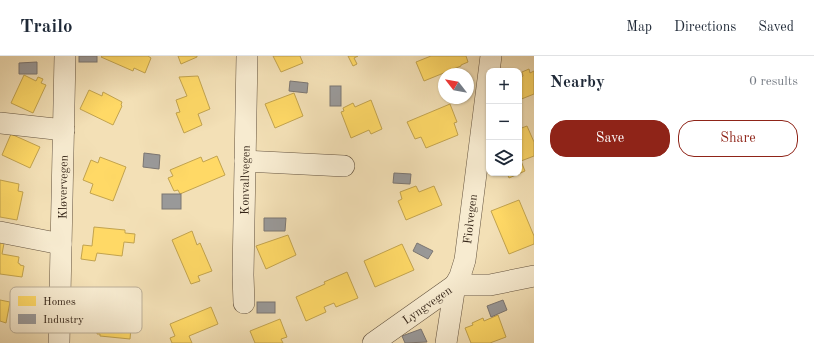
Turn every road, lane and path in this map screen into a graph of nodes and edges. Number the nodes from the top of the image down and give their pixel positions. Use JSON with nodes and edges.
{"nodes":[{"id":1,"x":65,"y":56,"type":"edge"},
{"id":2,"x":247,"y":56,"type":"edge"},
{"id":3,"x":491,"y":56,"type":"edge"},
{"id":4,"x":0,"y":123,"type":"edge"},
{"id":5,"x":64,"y":130,"type":"junction"},
{"id":6,"x":245,"y":161,"type":"junction"},
{"id":7,"x":344,"y":166,"type":"dead end"},
{"id":8,"x":0,"y":232,"type":"edge"},
{"id":9,"x":61,"y":244,"type":"junction"},
{"id":10,"x":534,"y":276,"type":"edge"},
{"id":11,"x":455,"y":285,"type":"junction"},
{"id":12,"x":60,"y":287,"type":"edge"},
{"id":13,"x":244,"y":303,"type":"dead end"},
{"id":14,"x":59,"y":333,"type":"edge"},
{"id":15,"x":59,"y":343,"type":"edge"},
{"id":16,"x":373,"y":343,"type":"edge"},
{"id":17,"x":446,"y":343,"type":"edge"}],
"edges":[{"from":1,"to":5,"type":"street","name":"Kløvervegen"},
{"from":2,"to":6,"type":"street","name":"Konvallvegen"},
{"from":3,"to":11,"type":"street","name":"Fiolvegen"},
{"from":4,"to":5,"type":"street"},
{"from":5,"to":9,"type":"street","name":"Kløvervegen"},
{"from":6,"to":7,"type":"street"},
{"from":6,"to":13,"type":"street","name":"Konvallvegen"},
{"from":8,"to":9,"type":"street"},
{"from":9,"to":12,"type":"street","name":"Kløvervegen"},
{"from":10,"to":11,"type":"street","name":"Lyngvegen"},
{"from":11,"to":16,"type":"street","name":"Lyngvegen"},
{"from":11,"to":17,"type":"street","name":"Fiolvegen"},
{"from":14,"to":15,"type":"street","name":"Kløvervegen"}]}
